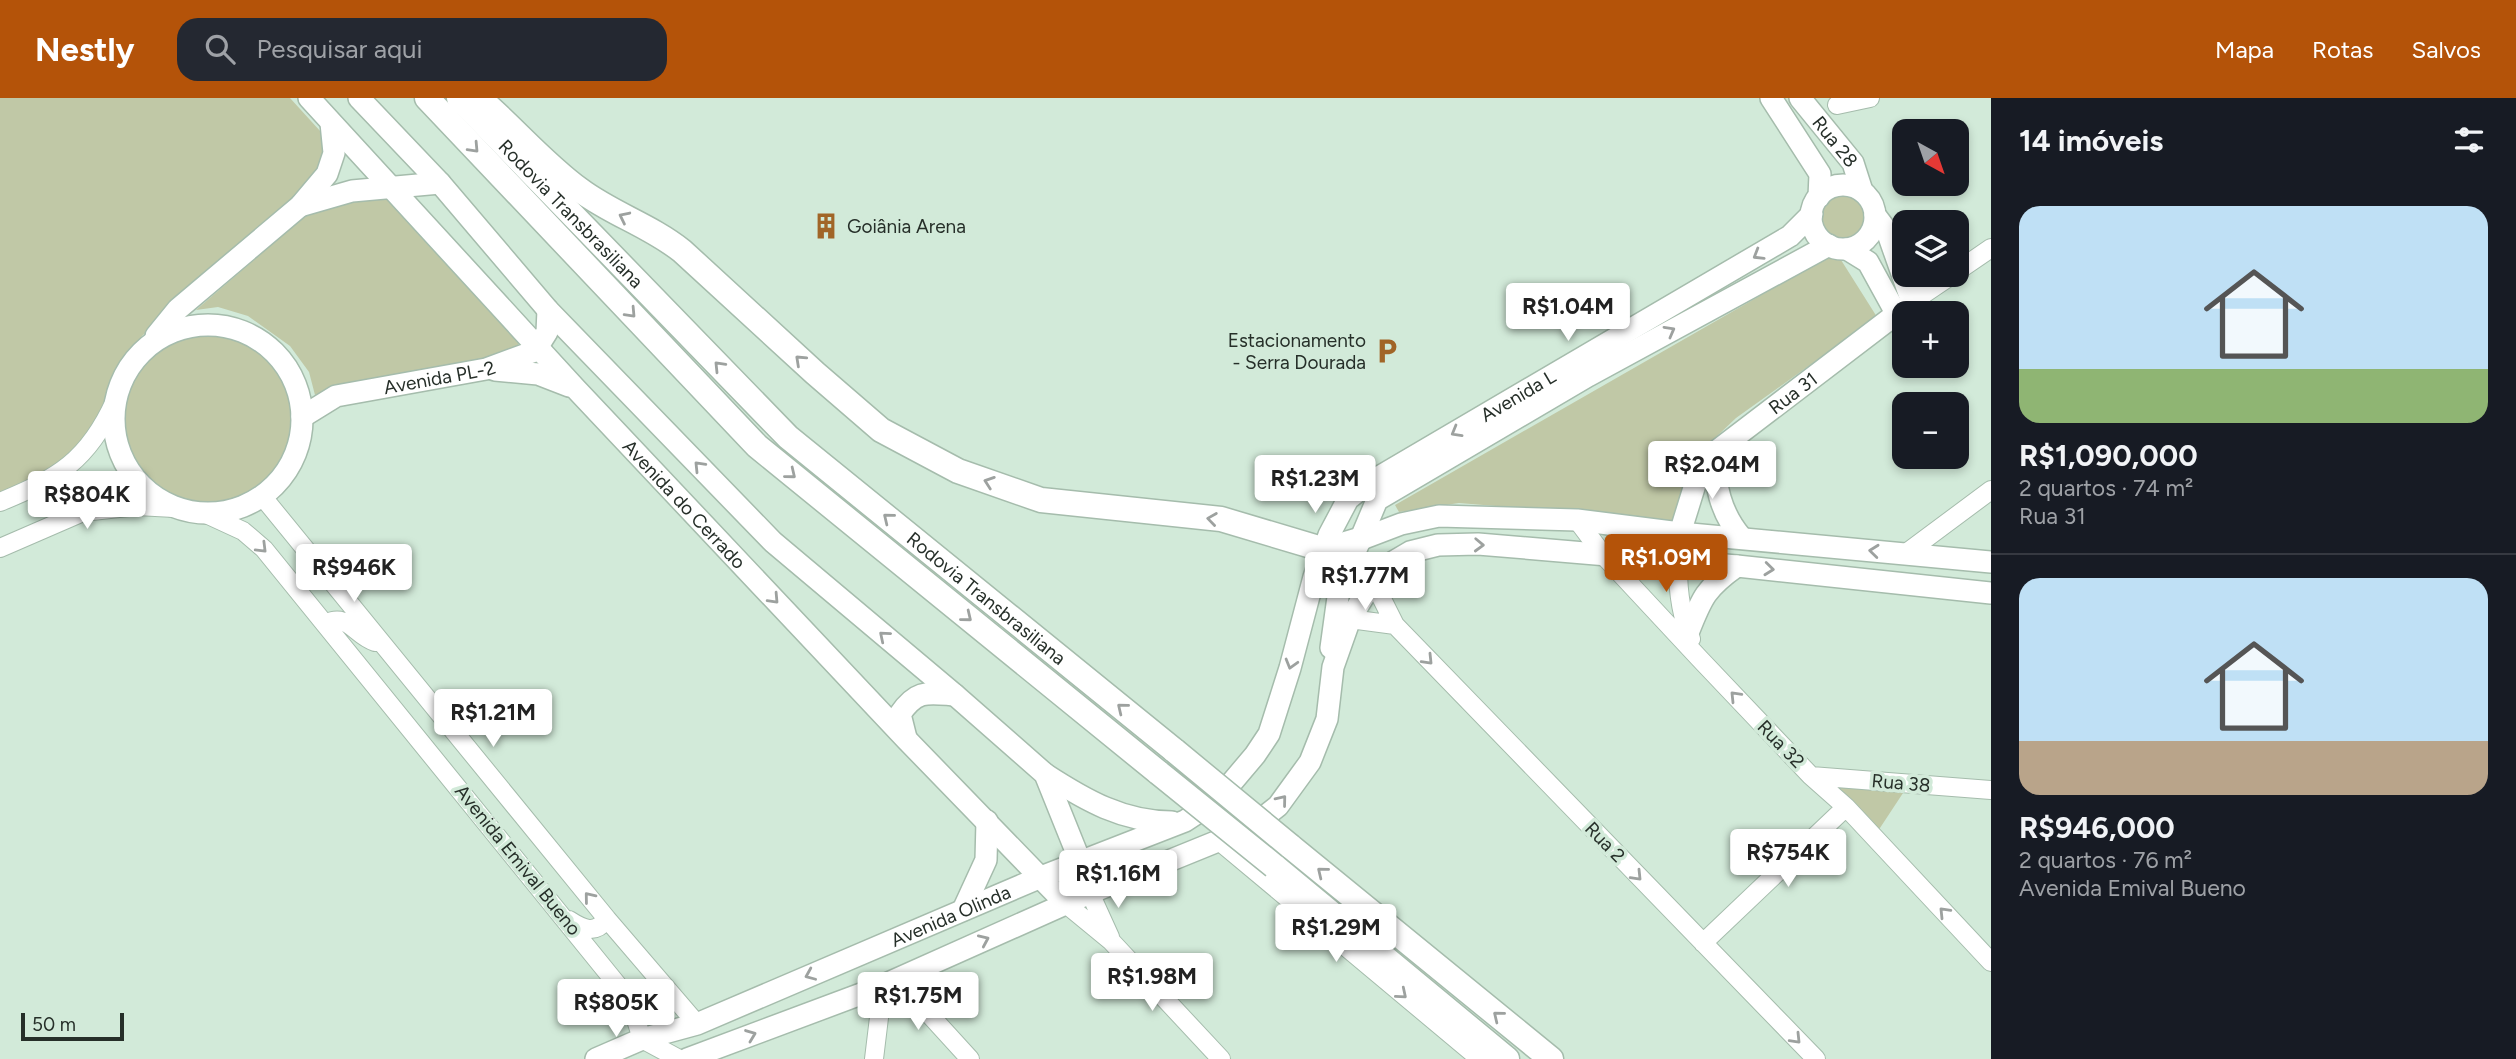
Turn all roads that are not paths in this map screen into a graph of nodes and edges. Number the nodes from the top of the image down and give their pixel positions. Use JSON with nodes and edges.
{"nodes":[{"id":1,"x":309,"y":98,"type":"edge"},
{"id":2,"x":359,"y":98,"type":"edge"},
{"id":3,"x":427,"y":98,"type":"edge"},
{"id":4,"x":459,"y":98,"type":"edge"},
{"id":5,"x":479,"y":98,"type":"edge"},
{"id":6,"x":1771,"y":98,"type":"edge"},
{"id":7,"x":1800,"y":98,"type":"edge"},
{"id":8,"x":1870,"y":98,"type":"edge"},
{"id":9,"x":1837,"y":105,"type":"dead end"},
{"id":10,"x":331,"y":124,"type":"junction"},
{"id":11,"x":440,"y":183,"type":"junction"},
{"id":12,"x":390,"y":188,"type":"junction"},
{"id":13,"x":1862,"y":191,"type":"junction"},
{"id":14,"x":1815,"y":205,"type":"junction"},
{"id":15,"x":300,"y":206,"type":"junction"},
{"id":16,"x":1875,"y":215,"type":"junction"},
{"id":17,"x":1838,"y":247,"type":"junction"},
{"id":18,"x":1991,"y":248,"type":"edge"},
{"id":19,"x":1969,"y":263,"type":"edge"},
{"id":20,"x":1935,"y":287,"type":"edge"},
{"id":21,"x":1899,"y":301,"type":"edge"},
{"id":22,"x":1902,"y":301,"type":"edge"},
{"id":23,"x":1914,"y":301,"type":"edge"},
{"id":24,"x":548,"y":310,"type":"junction"},
{"id":25,"x":1892,"y":318,"type":"edge"},
{"id":26,"x":151,"y":343,"type":"junction"},
{"id":27,"x":538,"y":347,"type":"junction"},
{"id":28,"x":1583,"y":368,"type":"junction"},
{"id":29,"x":486,"y":369,"type":"junction"},
{"id":30,"x":576,"y":389,"type":"junction"},
{"id":31,"x":115,"y":401,"type":"junction"},
{"id":32,"x":302,"y":417,"type":"junction"},
{"id":33,"x":1714,"y":453,"type":"junction"},
{"id":34,"x":1991,"y":490,"type":"edge"},
{"id":35,"x":262,"y":496,"type":"junction"},
{"id":36,"x":1377,"y":500,"type":"junction"},
{"id":37,"x":0,"y":502,"type":"edge"},
{"id":38,"x":174,"y":508,"type":"junction"},
{"id":39,"x":204,"y":513,"type":"junction"},
{"id":40,"x":1577,"y":520,"type":"junction"},
{"id":41,"x":1401,"y":524,"type":"junction"},
{"id":42,"x":1680,"y":533,"type":"junction"},
{"id":43,"x":1741,"y":537,"type":"junction"},
{"id":44,"x":1359,"y":540,"type":"junction"},
{"id":45,"x":0,"y":548,"type":"edge"},
{"id":46,"x":1325,"y":550,"type":"junction"},
{"id":47,"x":1905,"y":554,"type":"junction"},
{"id":48,"x":1604,"y":556,"type":"junction"},
{"id":49,"x":1677,"y":560,"type":"junction"},
{"id":50,"x":1991,"y":562,"type":"edge"},
{"id":51,"x":1737,"y":566,"type":"junction"},
{"id":52,"x":1373,"y":582,"type":"junction"},
{"id":53,"x":1991,"y":593,"type":"edge"},
{"id":54,"x":1308,"y":598,"type":"junction"},
{"id":55,"x":1350,"y":619,"type":"junction"},
{"id":56,"x":325,"y":624,"type":"junction"},
{"id":57,"x":1395,"y":625,"type":"junction"},
{"id":58,"x":1688,"y":633,"type":"junction"},
{"id":59,"x":382,"y":644,"type":"junction"},
{"id":60,"x":1699,"y":658,"type":"junction"},
{"id":61,"x":1333,"y":667,"type":"junction"},
{"id":62,"x":955,"y":695,"type":"junction"},
{"id":63,"x":906,"y":738,"type":"junction"},
{"id":64,"x":1045,"y":774,"type":"junction"},
{"id":65,"x":1811,"y":776,"type":"junction"},
{"id":66,"x":1991,"y":790,"type":"edge"},
{"id":67,"x":1846,"y":807,"type":"junction"},
{"id":68,"x":987,"y":821,"type":"junction"},
{"id":69,"x":1185,"y":821,"type":"junction"},
{"id":70,"x":1218,"y":840,"type":"junction"},
{"id":71,"x":1080,"y":861,"type":"junction"},
{"id":72,"x":1041,"y":877,"type":"junction"},
{"id":73,"x":1090,"y":893,"type":"junction"},
{"id":74,"x":1066,"y":904,"type":"junction"},
{"id":75,"x":963,"y":909,"type":"junction"},
{"id":76,"x":566,"y":918,"type":"junction"},
{"id":77,"x":607,"y":919,"type":"junction"},
{"id":78,"x":1111,"y":941,"type":"junction"},
{"id":79,"x":1703,"y":943,"type":"junction"},
{"id":80,"x":1991,"y":962,"type":"edge"},
{"id":81,"x":897,"y":979,"type":"junction"},
{"id":82,"x":877,"y":988,"type":"junction"},
{"id":83,"x":697,"y":1024,"type":"junction"},
{"id":84,"x":642,"y":1039,"type":"junction"},
{"id":85,"x":596,"y":1059,"type":"edge"},
{"id":86,"x":625,"y":1059,"type":"edge"},
{"id":87,"x":679,"y":1059,"type":"edge"},
{"id":88,"x":688,"y":1059,"type":"edge"},
{"id":89,"x":874,"y":1059,"type":"edge"},
{"id":90,"x":970,"y":1059,"type":"edge"},
{"id":91,"x":1221,"y":1059,"type":"edge"},
{"id":92,"x":1480,"y":1059,"type":"edge"},
{"id":93,"x":1507,"y":1059,"type":"edge"},
{"id":94,"x":1551,"y":1059,"type":"edge"},
{"id":95,"x":1816,"y":1059,"type":"edge"}],
"edges":[{"from":1,"to":10,"type":"main road","name":"Avenida do Cerrado"},
{"from":2,"to":11,"type":"main road","name":"Avenida do Cerrado"},
{"from":3,"to":93,"type":"highway","name":"Rodovia Transbrasiliana","one_way":true,"bridge":true},
{"from":94,"to":4,"type":"highway","name":"Rodovia Transbrasiliana","one_way":true,"bridge":true},
{"from":46,"to":5,"type":"highway","one_way":true},
{"from":6,"to":14,"type":"main road","name":"Rua 28"},
{"from":7,"to":13,"type":"main road","name":"Rua 28"},
{"from":8,"to":9,"type":"street"},
{"from":10,"to":12,"type":"main road","name":"Avenida do Cerrado"},
{"from":10,"to":15,"type":"main road"},
{"from":11,"to":12,"type":"main road"},
{"from":11,"to":24,"type":"main road","name":"Avenida do Cerrado"},
{"from":12,"to":15,"type":"main road"},
{"from":12,"to":27,"type":"main road","name":"Avenida do Cerrado"},
{"from":13,"to":14,"type":"main road"},
{"from":13,"to":16,"type":"main road"},
{"from":14,"to":17,"type":"main road"},
{"from":14,"to":28,"type":"main road","name":"Avenida L","one_way":true},
{"from":15,"to":26,"type":"main road"},
{"from":16,"to":17,"type":"main road"},
{"from":16,"to":22,"type":"main road"},
{"from":17,"to":21,"type":"main road"},
{"from":28,"to":17,"type":"main road","name":"Avenida L","one_way":true},
{"from":18,"to":19,"type":"street"},
{"from":20,"to":23,"type":"street"},
{"from":24,"to":27,"type":"main road"},
{"from":62,"to":24,"type":"main road","name":"Avenida do Cerrado","one_way":true},
{"from":25,"to":33,"type":"main road","name":"Rua 31"},
{"from":26,"to":31,"type":"main road"},
{"from":26,"to":32,"type":"main road"},
{"from":27,"to":29,"type":"main road","name":"Avenida PL-2"},
{"from":27,"to":30,"type":"main road","name":"Avenida do Cerrado"},
{"from":28,"to":36,"type":"main road","name":"Avenida L"},
{"from":28,"to":46,"type":"main road","name":"Avenida L","one_way":true},
{"from":29,"to":30,"type":"main road"},
{"from":29,"to":32,"type":"main road","name":"Avenida PL-2"},
{"from":30,"to":63,"type":"main road","name":"Avenida do Cerrado","one_way":true},
{"from":31,"to":37,"type":"street"},
{"from":31,"to":38,"type":"main road"},
{"from":32,"to":35,"type":"main road"},
{"from":33,"to":42,"type":"main road","name":"Rua 31"},
{"from":33,"to":43,"type":"main road"},
{"from":34,"to":47,"type":"street"},
{"from":35,"to":39,"type":"main road"},
{"from":35,"to":59,"type":"street","name":"Avenida Emival Bueno"},
{"from":36,"to":41,"type":"main road"},
{"from":36,"to":44,"type":"main road"},
{"from":38,"to":39,"type":"main road"},
{"from":38,"to":45,"type":"street"},
{"from":39,"to":56,"type":"street","name":"Avenida Emival Bueno","one_way":true},
{"from":40,"to":41,"type":"main road"},
{"from":40,"to":42,"type":"main road"},
{"from":40,"to":48,"type":"street","name":"Rua 32"},
{"from":41,"to":44,"type":"main road"},
{"from":42,"to":43,"type":"main road"},
{"from":42,"to":49,"type":"street","name":"Rua 31"},
{"from":47,"to":43,"type":"main road","one_way":true},
{"from":44,"to":46,"type":"highway"},
{"from":44,"to":52,"type":"main road"},
{"from":44,"to":54,"type":"main road","name":"Avenida Olinda"},
{"from":44,"to":61,"type":"main road"},
{"from":46,"to":54,"type":"main road","name":"Avenida L"},
{"from":47,"to":50,"type":"main road"},
{"from":48,"to":49,"type":"main road","name":"Avenida Olinda"},
{"from":52,"to":48,"type":"main road","name":"Avenida Olinda","one_way":true},
{"from":48,"to":60,"type":"street","name":"Rua 32"},
{"from":49,"to":51,"type":"main road","name":"Avenida Olinda"},
{"from":49,"to":58,"type":"street","name":"Rua 31"},
{"from":51,"to":53,"type":"main road","name":"Avenida Olinda","one_way":true},
{"from":51,"to":58,"type":"main road"},
{"from":52,"to":55,"type":"main road","name":"Avenida Olinda"},
{"from":52,"to":57,"type":"street","name":"Rua 2"},
{"from":54,"to":69,"type":"main road","name":"Avenida Olinda","one_way":true},
{"from":55,"to":57,"type":"street"},
{"from":55,"to":61,"type":"main road","name":"Avenida Olinda"},
{"from":56,"to":59,"type":"street"},
{"from":56,"to":76,"type":"street","name":"Avenida Emival Bueno"},
{"from":57,"to":79,"type":"street","name":"Rua 2","one_way":true},
{"from":58,"to":60,"type":"street","name":"Rua 31"},
{"from":77,"to":59,"type":"street","name":"Avenida Emival Bueno","one_way":true},
{"from":65,"to":60,"type":"street","name":"Rua 32","one_way":true},
{"from":70,"to":61,"type":"main road","name":"Avenida Olinda","one_way":true},
{"from":62,"to":63,"type":"main road"},
{"from":62,"to":64,"type":"main road","name":"Avenida do Cerrado"},
{"from":63,"to":68,"type":"main road","name":"Avenida do Cerrado"},
{"from":64,"to":69,"type":"main road"},
{"from":64,"to":71,"type":"main road","name":"Avenida do Cerrado"},
{"from":65,"to":66,"type":"street","name":"Rua 38"},
{"from":65,"to":67,"type":"street","name":"Rua 32"},
{"from":67,"to":79,"type":"street"},
{"from":80,"to":67,"type":"street","name":"Rua 32","one_way":true},
{"from":68,"to":72,"type":"main road","name":"Avenida do Cerrado"},
{"from":68,"to":75,"type":"main road"},
{"from":69,"to":71,"type":"main road","name":"Avenida Olinda"},
{"from":70,"to":73,"type":"main road","name":"Avenida Olinda"},
{"from":70,"to":92,"type":"street","one_way":true},
{"from":71,"to":72,"type":"main road","name":"Avenida Olinda"},
{"from":71,"to":73,"type":"main road","name":"Avenida do Cerrado"},
{"from":72,"to":74,"type":"main road","name":"Avenida do Cerrado"},
{"from":72,"to":75,"type":"main road","name":"Avenida Olinda"},
{"from":73,"to":74,"type":"main road","name":"Avenida Olinda"},
{"from":73,"to":78,"type":"street"},
{"from":74,"to":78,"type":"street"},
{"from":81,"to":74,"type":"main road","name":"Avenida Olinda","one_way":true},
{"from":75,"to":83,"type":"main road","name":"Avenida Olinda","one_way":true},
{"from":76,"to":77,"type":"street"},
{"from":76,"to":84,"type":"street","name":"Avenida Emival Bueno"},
{"from":77,"to":83,"type":"street","name":"Avenida Emival Bueno"},
{"from":78,"to":91,"type":"street"},
{"from":79,"to":95,"type":"street","name":"Rua 2","one_way":true},
{"from":81,"to":82,"type":"main road","name":"Avenida Olinda"},
{"from":81,"to":90,"type":"street"},
{"from":88,"to":82,"type":"main road","name":"Avenida Olinda","one_way":true},
{"from":82,"to":89,"type":"street"},
{"from":83,"to":84,"type":"main road","name":"Avenida Olinda"},
{"from":84,"to":85,"type":"main road","name":"Avenida Olinda"},
{"from":84,"to":86,"type":"street"},
{"from":84,"to":87,"type":"street"}]}
